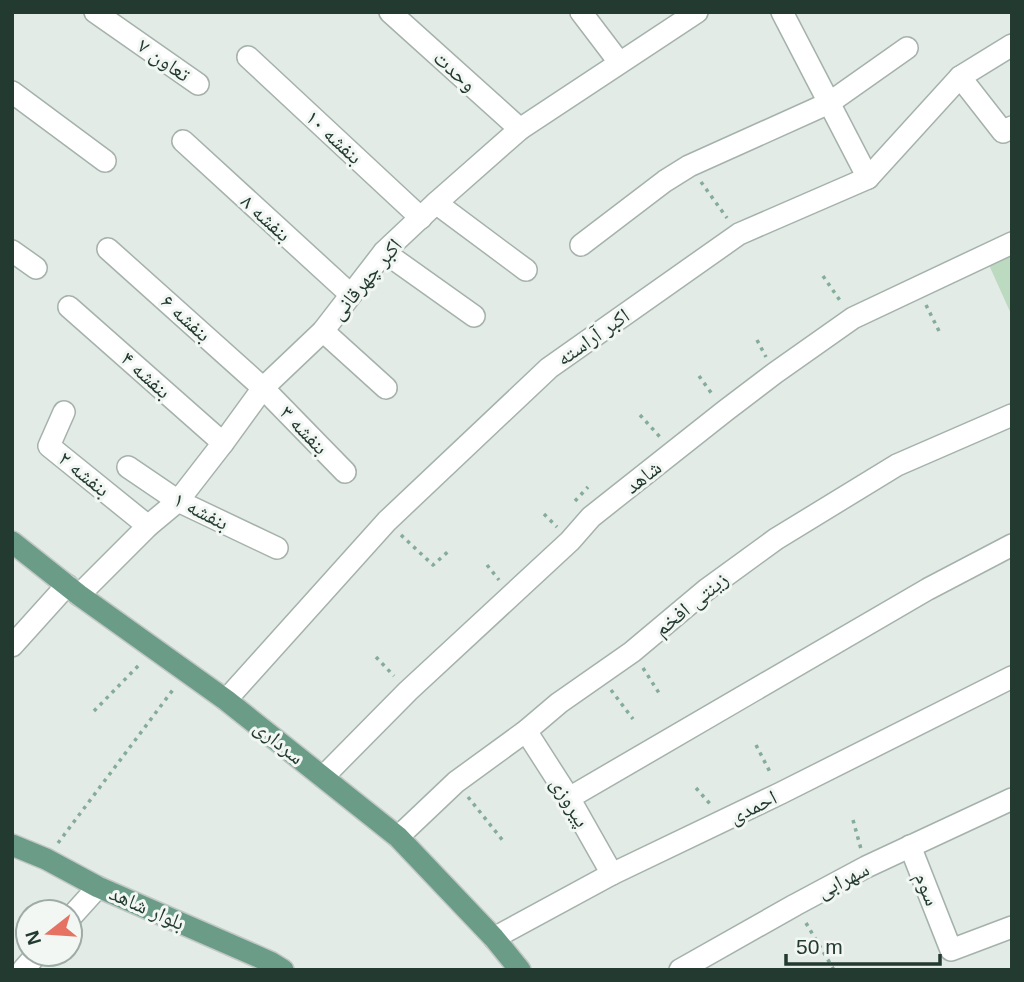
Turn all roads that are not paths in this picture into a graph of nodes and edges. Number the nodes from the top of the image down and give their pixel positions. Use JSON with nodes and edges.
{"nodes":[{"id":1,"x":95,"y":12,"type":"edge"},
{"id":2,"x":390,"y":12,"type":"edge"},
{"id":3,"x":581,"y":12,"type":"edge"},
{"id":4,"x":697,"y":12,"type":"edge"},
{"id":5,"x":782,"y":12,"type":"edge"},
{"id":6,"x":1012,"y":45,"type":"edge"},
{"id":7,"x":907,"y":48,"type":"dead end"},
{"id":8,"x":248,"y":57,"type":"dead end"},
{"id":9,"x":619,"y":62,"type":"junction"},
{"id":10,"x":960,"y":77,"type":"junction"},
{"id":11,"x":198,"y":84,"type":"dead end"},
{"id":12,"x":12,"y":92,"type":"edge"},
{"id":13,"x":829,"y":103,"type":"junction"},
{"id":14,"x":520,"y":129,"type":"junction"},
{"id":15,"x":1007,"y":129,"type":"edge"},
{"id":16,"x":183,"y":141,"type":"dead end"},
{"id":17,"x":105,"y":161,"type":"dead end"},
{"id":18,"x":868,"y":178,"type":"junction"},
{"id":19,"x":428,"y":210,"type":"junction"},
{"id":20,"x":1012,"y":243,"type":"edge"},
{"id":21,"x":581,"y":245,"type":"dead end"},
{"id":22,"x":108,"y":249,"type":"dead end"},
{"id":23,"x":12,"y":251,"type":"edge"},
{"id":24,"x":384,"y":252,"type":"junction"},
{"id":25,"x":36,"y":268,"type":"dead end"},
{"id":26,"x":526,"y":270,"type":"dead end"},
{"id":27,"x":350,"y":294,"type":"junction"},
{"id":28,"x":69,"y":307,"type":"dead end"},
{"id":29,"x":474,"y":316,"type":"dead end"},
{"id":30,"x":323,"y":331,"type":"junction"},
{"id":31,"x":263,"y":388,"type":"junction"},
{"id":32,"x":386,"y":388,"type":"dead end"},
{"id":33,"x":65,"y":412,"type":"dead end"},
{"id":34,"x":1012,"y":415,"type":"edge"},
{"id":35,"x":223,"y":443,"type":"junction"},
{"id":36,"x":128,"y":467,"type":"dead end"},
{"id":37,"x":345,"y":472,"type":"dead end"},
{"id":38,"x":178,"y":501,"type":"junction"},
{"id":39,"x":148,"y":526,"type":"junction"},
{"id":40,"x":12,"y":542,"type":"edge"},
{"id":41,"x":1012,"y":545,"type":"edge"},
{"id":42,"x":277,"y":548,"type":"dead end"},
{"id":43,"x":73,"y":590,"type":"junction"},
{"id":44,"x":12,"y":646,"type":"edge"},
{"id":45,"x":1012,"y":677,"type":"edge"},
{"id":46,"x":226,"y":700,"type":"junction"},
{"id":47,"x":526,"y":732,"type":"junction"},
{"id":48,"x":323,"y":777,"type":"junction"},
{"id":49,"x":569,"y":798,"type":"junction"},
{"id":50,"x":1012,"y":799,"type":"edge"},
{"id":51,"x":398,"y":838,"type":"junction"},
{"id":52,"x":12,"y":845,"type":"edge"},
{"id":53,"x":910,"y":846,"type":"junction"},
{"id":54,"x":612,"y":874,"type":"junction"},
{"id":55,"x":98,"y":887,"type":"junction"},
{"id":56,"x":84,"y":902,"type":"edge"},
{"id":57,"x":1012,"y":927,"type":"edge"},
{"id":58,"x":494,"y":938,"type":"junction"},
{"id":59,"x":271,"y":967,"type":"edge"},
{"id":60,"x":520,"y":970,"type":"edge"},
{"id":61,"x":680,"y":970,"type":"edge"}],
"edges":[{"from":1,"to":11,"type":"street","name":"تعاون ۷"},
{"from":2,"to":14,"type":"street","name":"وحدت"},
{"from":3,"to":9,"type":"street"},
{"from":4,"to":9,"type":"street","name":"اکبر چهرقانی"},
{"from":5,"to":13,"type":"street"},
{"from":6,"to":10,"type":"street","name":"اکبر آراسته"},
{"from":7,"to":13,"type":"street"},
{"from":8,"to":19,"type":"street","name":"بنفشه ۱۰"},
{"from":9,"to":14,"type":"street","name":"اکبر چهرقانی"},
{"from":10,"to":15,"type":"street"},
{"from":10,"to":18,"type":"street","name":"اکبر آراسته"},
{"from":12,"to":17,"type":"street"},
{"from":13,"to":18,"type":"street"},
{"from":13,"to":21,"type":"street"},
{"from":14,"to":19,"type":"street","name":"اکبر چهرقانی"},
{"from":16,"to":27,"type":"street","name":"بنفشه ۸"},
{"from":18,"to":46,"type":"street","name":"اکبر آراسته"},
{"from":19,"to":24,"type":"street","name":"اکبر چهرقانی"},
{"from":19,"to":26,"type":"street","name":"بنفشه ۱۰"},
{"from":20,"to":48,"type":"street","name":"شاهد"},
{"from":22,"to":31,"type":"street","name":"بنفشه ۶"},
{"from":23,"to":25,"type":"street"},
{"from":24,"to":27,"type":"street","name":"اکبر چهرقانی"},
{"from":24,"to":29,"type":"street"},
{"from":27,"to":30,"type":"street","name":"اکبر چهرقانی"},
{"from":28,"to":35,"type":"street","name":"بنفشه ۴"},
{"from":30,"to":31,"type":"street","name":"اکبر چهرقانی"},
{"from":30,"to":32,"type":"street"},
{"from":31,"to":35,"type":"street","name":"اکبر چهرقانی"},
{"from":31,"to":37,"type":"street","name":"بنفشه ۳"},
{"from":33,"to":39,"type":"street","name":"بنفشه ۲"},
{"from":34,"to":47,"type":"street","name":"زینتی افخم"},
{"from":35,"to":38,"type":"street","name":"اکبر چهرقانی"},
{"from":36,"to":38,"type":"street","name":"بنفشه ۱"},
{"from":38,"to":39,"type":"street","name":"اکبر چهرقانی"},
{"from":38,"to":42,"type":"street","name":"بنفشه ۱"},
{"from":39,"to":43,"type":"street","name":"اکبر چهرقانی"},
{"from":40,"to":43,"type":"main road","name":"سرداری"},
{"from":41,"to":49,"type":"street"},
{"from":43,"to":44,"type":"street","name":"اکبر چهرقانی"},
{"from":43,"to":46,"type":"main road","name":"سرداری"},
{"from":45,"to":54,"type":"street","name":"احمدی"},
{"from":46,"to":48,"type":"main road","name":"سرداری"},
{"from":47,"to":49,"type":"street","name":"پیروزی"},
{"from":47,"to":51,"type":"street","name":"زینتی افخم"},
{"from":48,"to":51,"type":"main road","name":"سرداری"},
{"from":49,"to":54,"type":"street","name":"پیروزی"},
{"from":50,"to":53,"type":"street","name":"سهرابی"},
{"from":51,"to":58,"type":"main road","name":"سرداری"},
{"from":52,"to":55,"type":"main road","name":"بلوار شاهد"},
{"from":53,"to":57,"type":"street","name":"سوم"},
{"from":53,"to":61,"type":"street","name":"سهرابی"},
{"from":54,"to":58,"type":"street","name":"احمدی"},
{"from":55,"to":56,"type":"street"},
{"from":55,"to":59,"type":"main road","name":"بلوار شاهد"},
{"from":58,"to":60,"type":"main road","name":"سرداری"}]}
